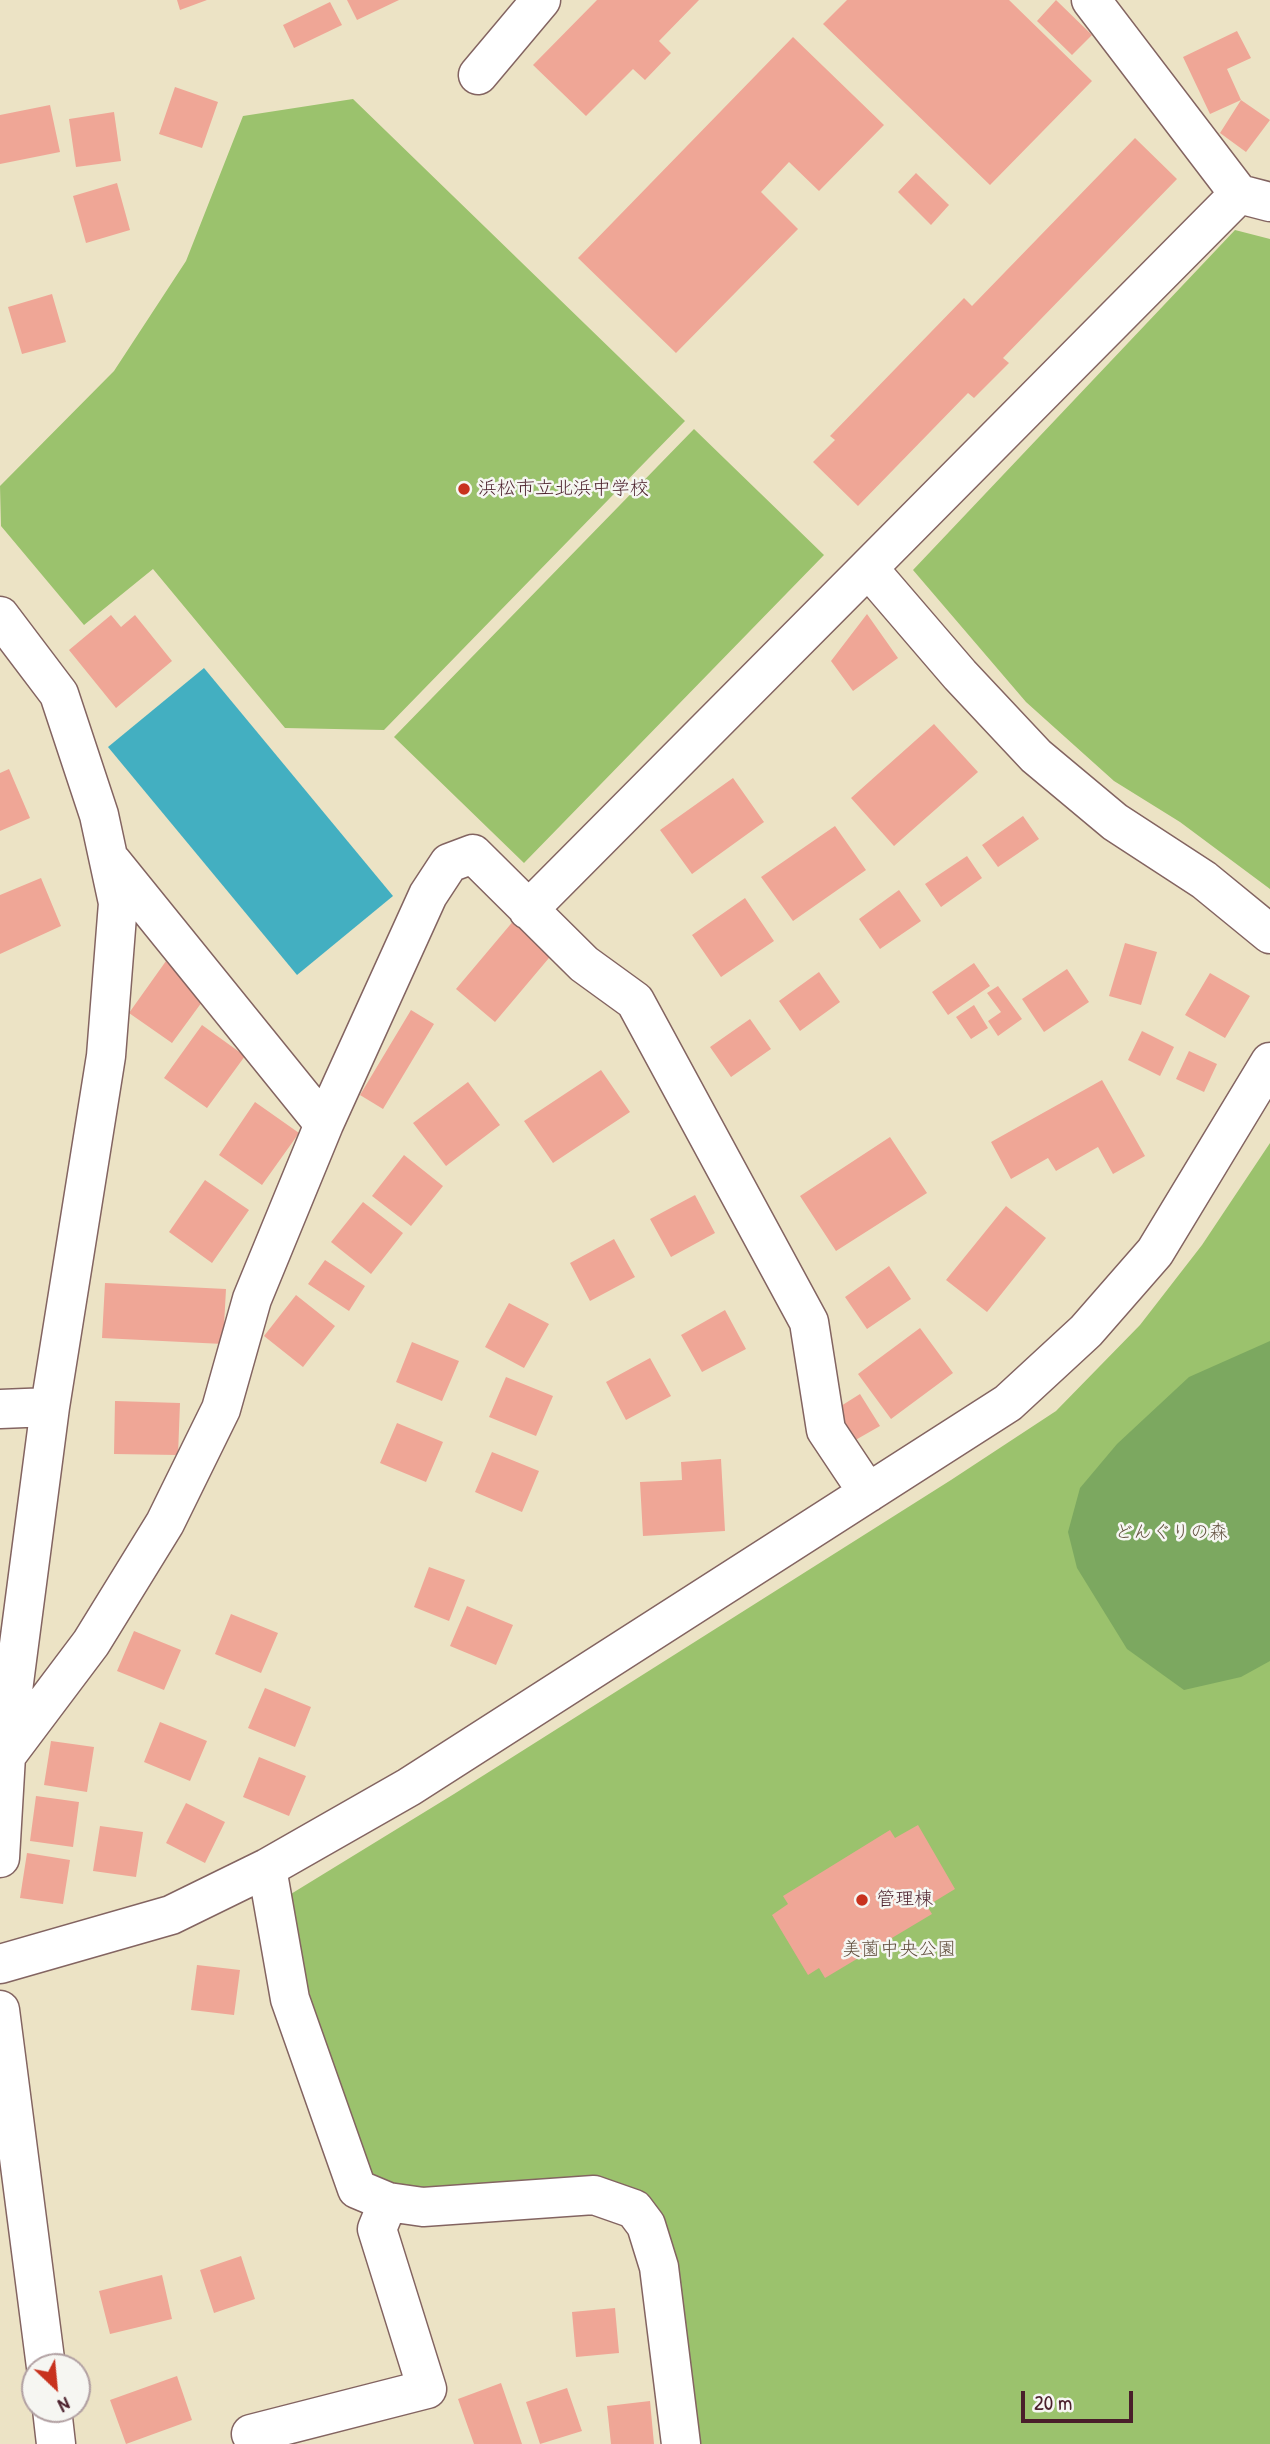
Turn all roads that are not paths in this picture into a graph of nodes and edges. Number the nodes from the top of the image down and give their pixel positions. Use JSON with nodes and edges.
{"nodes":[{"id":1,"x":541,"y":0,"type":"edge"},
{"id":2,"x":1091,"y":0,"type":"edge"},
{"id":3,"x":478,"y":75,"type":"dead end"},
{"id":4,"x":1254,"y":198,"type":"edge"},
{"id":5,"x":867,"y":568,"type":"junction"},
{"id":6,"x":0,"y":616,"type":"edge"},
{"id":7,"x":108,"y":857,"type":"junction"},
{"id":8,"x":528,"y":910,"type":"junction"},
{"id":9,"x":1270,"y":934,"type":"edge"},
{"id":10,"x":1270,"y":1062,"type":"edge"},
{"id":11,"x":324,"y":1124,"type":"junction"},
{"id":12,"x":50,"y":1407,"type":"junction"},
{"id":13,"x":0,"y":1409,"type":"edge"},
{"id":14,"x":868,"y":1493,"type":"junction"},
{"id":15,"x":6,"y":1696,"type":"edge"},
{"id":16,"x":6,"y":1756,"type":"junction"},
{"id":17,"x":0,"y":1857,"type":"edge"},
{"id":18,"x":267,"y":1868,"type":"junction"},
{"id":19,"x":0,"y":1964,"type":"edge"},
{"id":20,"x":0,"y":2010,"type":"edge"},
{"id":21,"x":388,"y":2202,"type":"junction"},
{"id":22,"x":44,"y":2353,"type":"edge"},
{"id":23,"x":54,"y":2423,"type":"edge"},
{"id":24,"x":251,"y":2434,"type":"dead end"},
{"id":25,"x":56,"y":2444,"type":"edge"},
{"id":26,"x":681,"y":2444,"type":"edge"}],
"edges":[{"from":1,"to":3,"type":"street"},
{"from":2,"to":4,"type":"street"},
{"from":4,"to":5,"type":"street"},
{"from":5,"to":8,"type":"street"},
{"from":5,"to":9,"type":"street"},
{"from":6,"to":7,"type":"street"},
{"from":7,"to":11,"type":"street"},
{"from":7,"to":12,"type":"street"},
{"from":8,"to":11,"type":"street"},
{"from":8,"to":14,"type":"street"},
{"from":10,"to":14,"type":"street"},
{"from":11,"to":16,"type":"street"},
{"from":12,"to":13,"type":"street"},
{"from":12,"to":15,"type":"street"},
{"from":14,"to":18,"type":"street"},
{"from":15,"to":16,"type":"street"},
{"from":16,"to":17,"type":"street"},
{"from":18,"to":19,"type":"street"},
{"from":18,"to":21,"type":"street"},
{"from":20,"to":22,"type":"street"},
{"from":21,"to":24,"type":"street"},
{"from":21,"to":26,"type":"street"},
{"from":23,"to":25,"type":"street"}]}
